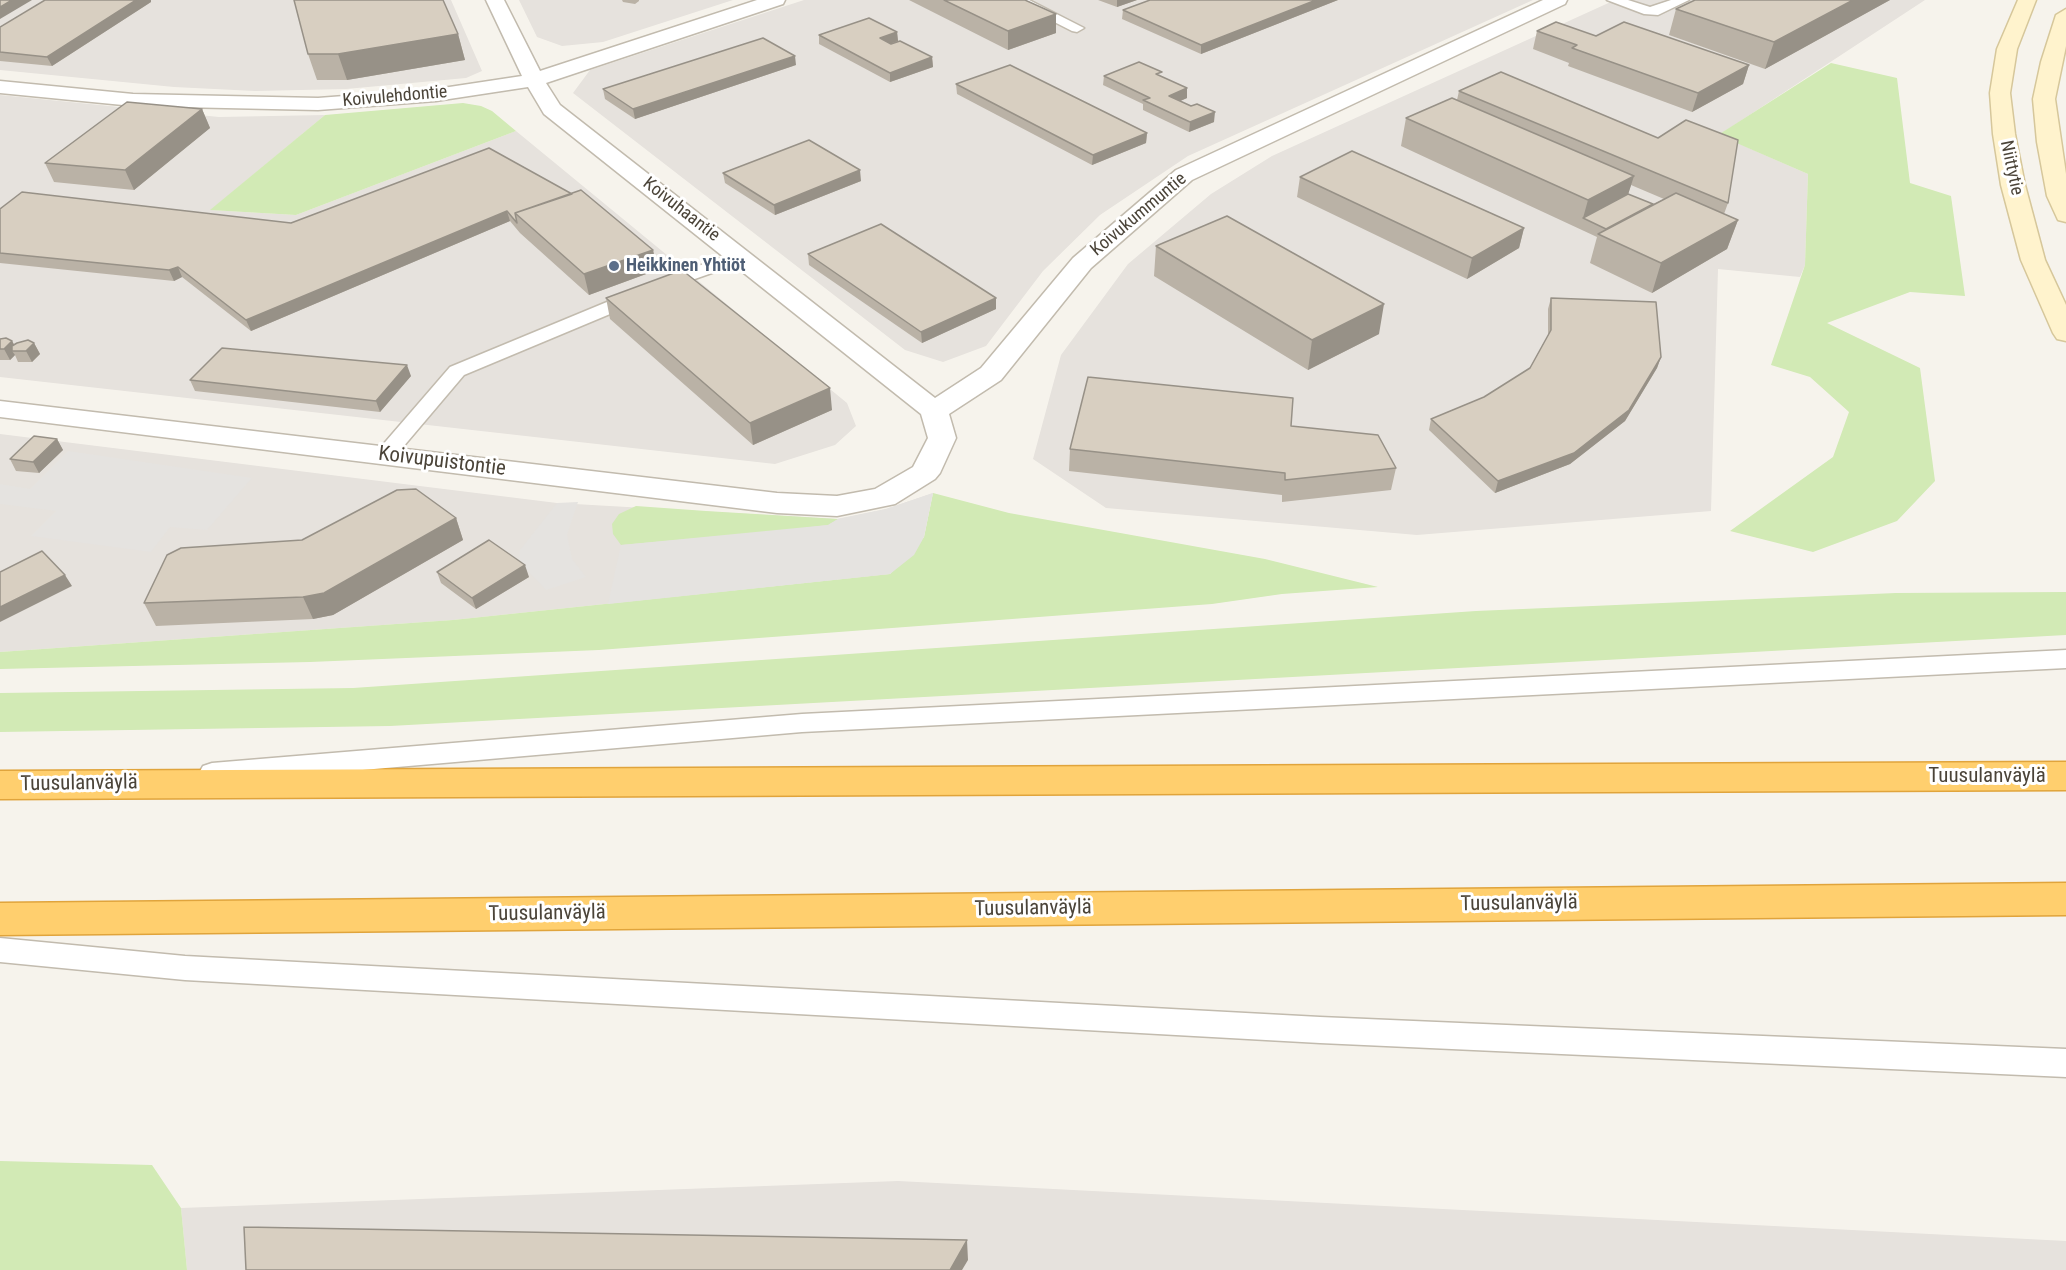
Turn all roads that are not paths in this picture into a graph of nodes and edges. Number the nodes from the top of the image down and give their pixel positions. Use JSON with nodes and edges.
{"nodes":[{"id":1,"x":495,"y":0,"type":"edge"},
{"id":2,"x":776,"y":0,"type":"edge"},
{"id":3,"x":1018,"y":0,"type":"edge"},
{"id":4,"x":1558,"y":0,"type":"edge"},
{"id":5,"x":1614,"y":0,"type":"edge"},
{"id":6,"x":1682,"y":0,"type":"edge"},
{"id":7,"x":2027,"y":0,"type":"edge"},
{"id":8,"x":2066,"y":15,"type":"edge"},
{"id":9,"x":1077,"y":28,"type":"dead end"},
{"id":10,"x":534,"y":80,"type":"junction"},
{"id":11,"x":0,"y":87,"type":"edge"},
{"id":12,"x":2066,"y":215,"type":"edge"},
{"id":13,"x":740,"y":257,"type":"junction"},
{"id":14,"x":2066,"y":333,"type":"edge"},
{"id":15,"x":0,"y":409,"type":"edge"},
{"id":16,"x":934,"y":411,"type":"junction"},
{"id":17,"x":385,"y":455,"type":"junction"},
{"id":18,"x":2066,"y":658,"type":"edge"},
{"id":19,"x":2066,"y":776,"type":"edge"},
{"id":20,"x":78,"y":784,"type":"junction"},
{"id":21,"x":0,"y":785,"type":"edge"},
{"id":22,"x":2066,"y":899,"type":"edge"},
{"id":23,"x":0,"y":919,"type":"edge"},
{"id":24,"x":0,"y":950,"type":"edge"},
{"id":25,"x":2066,"y":1063,"type":"edge"}],
"edges":[{"from":1,"to":10,"type":"street","name":"Koivuhaantie"},
{"from":2,"to":10,"type":"street","name":"Koivulehdontie"},
{"from":3,"to":9,"type":"lane"},
{"from":4,"to":16,"type":"street","name":"Koivukummuntie"},
{"from":5,"to":6,"type":"lane"},
{"from":7,"to":14,"type":"main road","name":"Niittytie"},
{"from":8,"to":12,"type":"main road","name":"Niittytie"},
{"from":10,"to":11,"type":"street","name":"Koivulehdontie"},
{"from":10,"to":13,"type":"street","name":"Koivuhaantie"},
{"from":13,"to":16,"type":"street","name":"Koivuhaantie"},
{"from":13,"to":17,"type":"lane"},
{"from":15,"to":17,"type":"street","name":"Koivupuistontie"},
{"from":16,"to":17,"type":"street","name":"Koivupuistontie"},
{"from":18,"to":20,"type":"lane"},
{"from":19,"to":20,"type":"highway","name":"Tuusulanväylä"},
{"from":20,"to":21,"type":"highway","name":"Tuusulanväylä"},
{"from":22,"to":23,"type":"highway","name":"Tuusulanväylä"},
{"from":24,"to":25,"type":"lane"}]}
